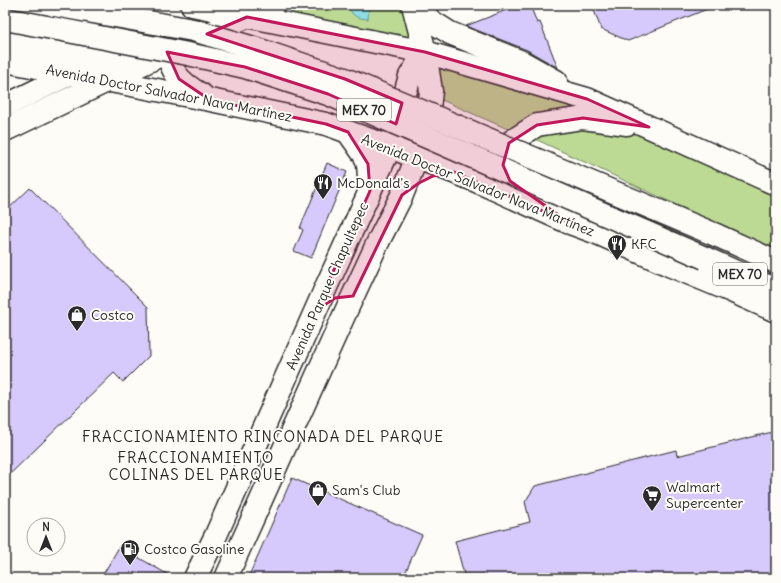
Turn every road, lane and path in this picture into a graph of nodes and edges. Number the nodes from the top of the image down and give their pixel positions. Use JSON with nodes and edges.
{"nodes":[{"id":1,"x":54,"y":5,"type":"edge"},
{"id":2,"x":109,"y":5,"type":"edge"},
{"id":3,"x":273,"y":5,"type":"edge"},
{"id":4,"x":414,"y":5,"type":"edge"},
{"id":5,"x":203,"y":6,"type":"edge"},
{"id":6,"x":247,"y":17,"type":"junction"},
{"id":7,"x":5,"y":19,"type":"edge"},
{"id":8,"x":165,"y":26,"type":"junction"},
{"id":9,"x":5,"y":41,"type":"edge"},
{"id":10,"x":167,"y":52,"type":"junction"},
{"id":11,"x":424,"y":52,"type":"junction"},
{"id":12,"x":99,"y":60,"type":"junction"},
{"id":13,"x":5,"y":61,"type":"edge"},
{"id":14,"x":135,"y":67,"type":"junction"},
{"id":15,"x":71,"y":74,"type":"junction"},
{"id":16,"x":108,"y":80,"type":"junction"},
{"id":17,"x":587,"y":98,"type":"junction"},
{"id":18,"x":210,"y":100,"type":"junction"},
{"id":19,"x":5,"y":106,"type":"edge"},
{"id":20,"x":648,"y":127,"type":"junction"},
{"id":21,"x":5,"y":130,"type":"edge"},
{"id":22,"x":348,"y":132,"type":"junction"},
{"id":23,"x":390,"y":147,"type":"junction"},
{"id":24,"x":417,"y":158,"type":"junction"},
{"id":25,"x":454,"y":172,"type":"junction"},
{"id":26,"x":776,"y":184,"type":"edge"},
{"id":27,"x":370,"y":191,"type":"junction"},
{"id":28,"x":402,"y":195,"type":"junction"},
{"id":29,"x":570,"y":222,"type":"junction"},
{"id":30,"x":776,"y":262,"type":"edge"},
{"id":31,"x":776,"y":290,"type":"edge"},
{"id":32,"x":353,"y":296,"type":"junction"},
{"id":33,"x":316,"y":311,"type":"junction"},
{"id":34,"x":776,"y":311,"type":"edge"},
{"id":35,"x":195,"y":578,"type":"edge"},
{"id":36,"x":226,"y":578,"type":"edge"}],
"edges":[{"from":1,"to":30,"type":"main road","number":"MEX 70","bridge":true},
{"from":2,"to":9,"type":"main road"},
{"from":3,"to":6,"type":"main road"},
{"from":4,"to":11,"type":"main road"},
{"from":4,"to":17,"type":"main road"},
{"from":5,"to":6,"type":"main road"},
{"from":5,"to":8,"type":"main road"},
{"from":6,"to":10,"type":"main road"},
{"from":6,"to":11,"type":"main road"},
{"from":7,"to":31,"type":"main road","name":"Avenida Doctor Salvador Nava Martínez","number":"MEX 70","bridge":true},
{"from":8,"to":10,"type":"main road"},
{"from":8,"to":12,"type":"main road"},
{"from":9,"to":12,"type":"main road"},
{"from":10,"to":14,"type":"main road"},
{"from":10,"to":18,"type":"main road"},
{"from":11,"to":17,"type":"main road"},
{"from":11,"to":23,"type":"main road","name":"Avenida Parque Chapultepec"},
{"from":11,"to":24,"type":"main road","name":"Avenida Parque Chapultepec"},
{"from":12,"to":14,"type":"main road"},
{"from":12,"to":15,"type":"main road"},
{"from":13,"to":15,"type":"main road","name":"Avenida Doctor Salvador Nava Martínez"},
{"from":14,"to":16,"type":"main road"},
{"from":15,"to":16,"type":"main road","name":"Avenida Doctor Salvador Nava Martínez"},
{"from":15,"to":19,"type":"main road"},
{"from":16,"to":18,"type":"main road","name":"Avenida Doctor Salvador Nava Martínez"},
{"from":16,"to":21,"type":"main road"},
{"from":17,"to":20,"type":"main road"},
{"from":18,"to":22,"type":"main road","name":"Avenida Doctor Salvador Nava Martínez"},
{"from":20,"to":26,"type":"main road"},
{"from":20,"to":29,"type":"main road"},
{"from":22,"to":23,"type":"main road","name":"Avenida Doctor Salvador Nava Martínez"},
{"from":22,"to":27,"type":"main road"},
{"from":23,"to":24,"type":"main road","name":"Avenida Doctor Salvador Nava Martínez"},
{"from":23,"to":27,"type":"main road","name":"Avenida Parque Chapultepec"},
{"from":24,"to":25,"type":"main road","name":"Avenida Doctor Salvador Nava Martínez"},
{"from":24,"to":28,"type":"main road","name":"Avenida Parque Chapultepec"},
{"from":25,"to":28,"type":"main road"},
{"from":25,"to":29,"type":"main road","name":"Avenida Doctor Salvador Nava Martínez"},
{"from":27,"to":33,"type":"main road","name":"Avenida Parque Chapultepec"},
{"from":28,"to":32,"type":"main road","name":"Avenida Parque Chapultepec"},
{"from":29,"to":34,"type":"main road","name":"Avenida Doctor Salvador Nava Martínez"},
{"from":32,"to":33,"type":"main road"},
{"from":32,"to":36,"type":"main road","name":"Avenida Parque Chapultepec"},
{"from":33,"to":35,"type":"main road","name":"Avenida Parque Chapultepec"}]}
